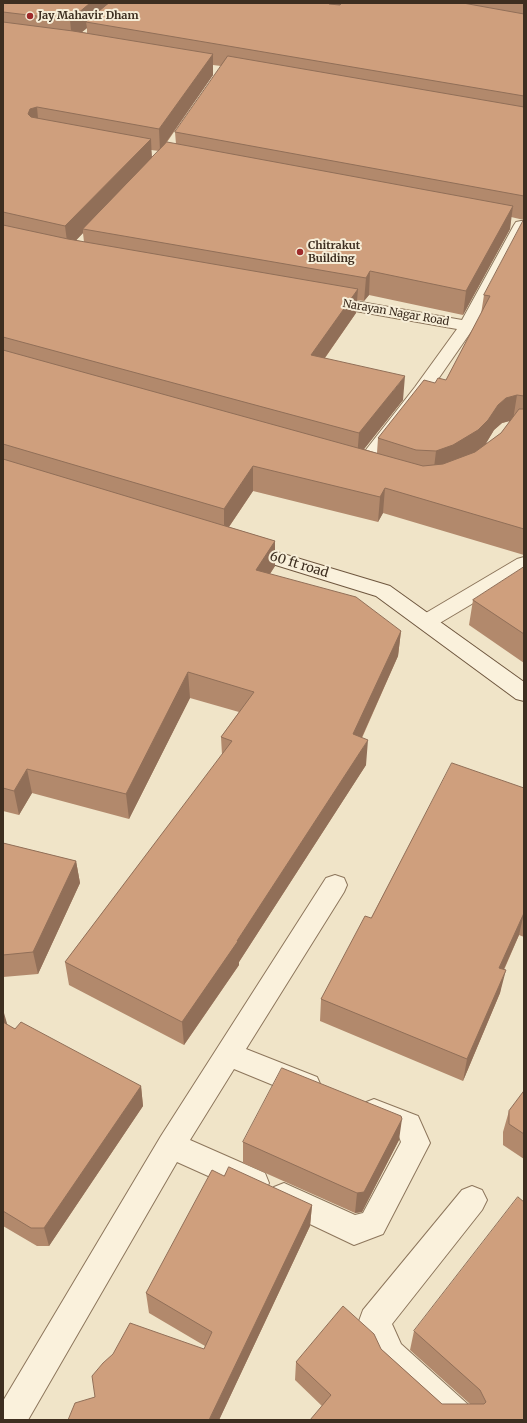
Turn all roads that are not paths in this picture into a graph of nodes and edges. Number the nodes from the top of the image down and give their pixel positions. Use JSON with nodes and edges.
{"nodes":[{"id":1,"x":517,"y":225,"type":"edge"},
{"id":2,"x":312,"y":298,"type":"edge"},
{"id":3,"x":467,"y":326,"type":"junction"},
{"id":4,"x":339,"y":460,"type":"edge"},
{"id":5,"x":231,"y":544,"type":"edge"},
{"id":6,"x":524,"y":564,"type":"edge"},
{"id":7,"x":426,"y":622,"type":"junction"},
{"id":8,"x":524,"y":693,"type":"edge"},
{"id":9,"x":335,"y":885,"type":"dead end"},
{"id":10,"x":228,"y":1054,"type":"junction"},
{"id":11,"x":171,"y":1145,"type":"junction"},
{"id":12,"x":472,"y":1200,"type":"dead end"},
{"id":13,"x":10,"y":1420,"type":"edge"},
{"id":14,"x":462,"y":1420,"type":"edge"}],
"edges":[{"from":1,"to":3,"type":"street","name":"Narayan Nagar Road"},
{"from":2,"to":3,"type":"street","name":"Narayan Nagar Road"},
{"from":3,"to":4,"type":"street"},
{"from":5,"to":7,"type":"street","name":"60 ft road"},
{"from":6,"to":7,"type":"street"},
{"from":7,"to":8,"type":"street","name":"60 ft road"},
{"from":9,"to":10,"type":"street"},
{"from":10,"to":11,"type":"street"},
{"from":10,"to":11,"type":"street"},
{"from":11,"to":13,"type":"street"},
{"from":12,"to":14,"type":"street"}]}
